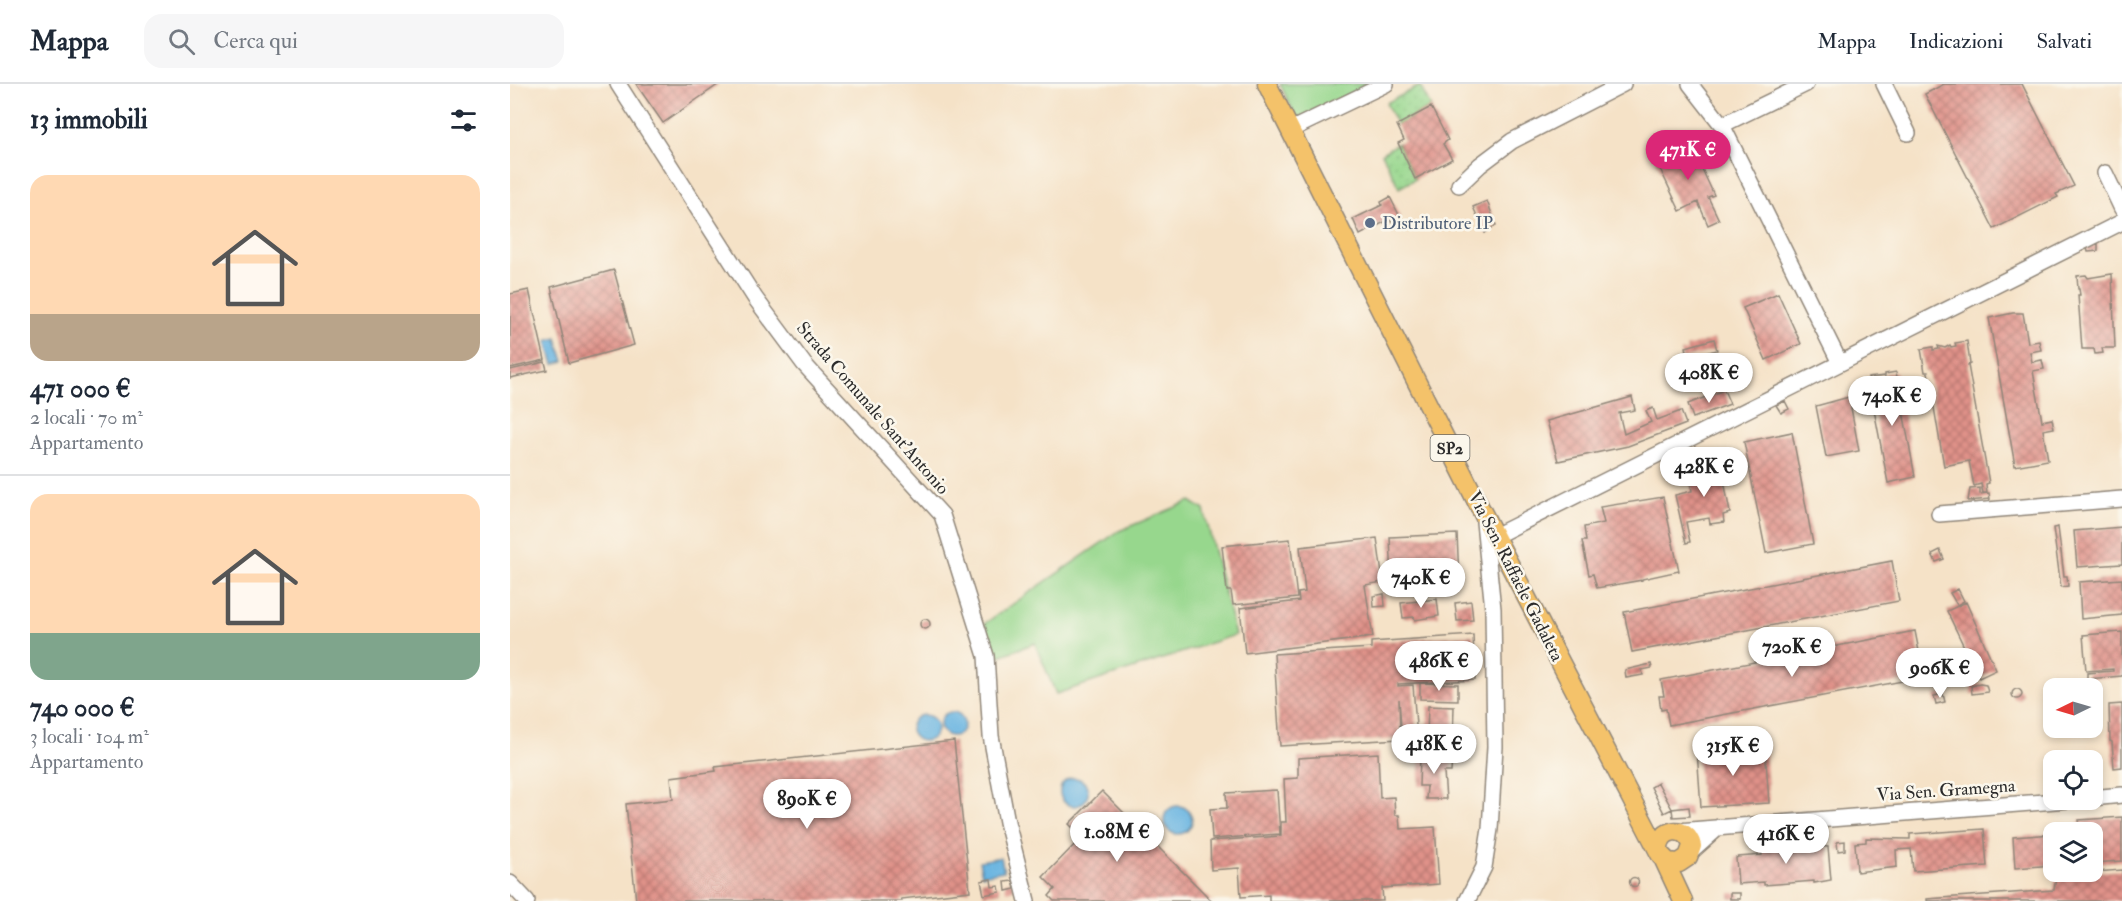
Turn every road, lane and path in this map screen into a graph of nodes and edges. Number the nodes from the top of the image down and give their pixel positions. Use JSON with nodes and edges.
{"nodes":[{"id":1,"x":618,"y":84,"type":"edge"},
{"id":2,"x":1267,"y":84,"type":"edge"},
{"id":3,"x":1386,"y":84,"type":"edge"},
{"id":4,"x":1623,"y":84,"type":"edge"},
{"id":5,"x":1690,"y":84,"type":"edge"},
{"id":6,"x":1806,"y":84,"type":"edge"},
{"id":7,"x":1884,"y":84,"type":"edge"},
{"id":8,"x":1722,"y":125,"type":"junction"},
{"id":9,"x":1290,"y":130,"type":"junction"},
{"id":10,"x":1908,"y":133,"type":"dead end"},
{"id":11,"x":2105,"y":173,"type":"dead end"},
{"id":12,"x":1459,"y":185,"type":"dead end"},
{"id":13,"x":2122,"y":208,"type":"edge"},
{"id":14,"x":2122,"y":222,"type":"edge"},
{"id":15,"x":1840,"y":363,"type":"junction"},
{"id":16,"x":2122,"y":499,"type":"edge"},
{"id":17,"x":1483,"y":513,"type":"junction"},
{"id":18,"x":1939,"y":514,"type":"dead end"},
{"id":19,"x":1495,"y":536,"type":"junction"},
{"id":20,"x":2122,"y":795,"type":"edge"},
{"id":21,"x":2103,"y":797,"type":"edge"},
{"id":22,"x":2043,"y":802,"type":"edge"},
{"id":23,"x":1637,"y":810,"type":"junction"},
{"id":24,"x":1719,"y":827,"type":"junction"},
{"id":25,"x":1673,"y":831,"type":"junction"},
{"id":26,"x":1661,"y":854,"type":"junction"},
{"id":27,"x":1687,"y":856,"type":"junction"},
{"id":28,"x":510,"y":883,"type":"edge"},
{"id":29,"x":1682,"y":899,"type":"edge"},
{"id":30,"x":527,"y":901,"type":"edge"},
{"id":31,"x":1027,"y":901,"type":"edge"},
{"id":32,"x":1467,"y":901,"type":"edge"}],
"edges":[{"from":1,"to":31,"type":"street","name":"Strada Comunale Sant'Antonio"},
{"from":2,"to":9,"type":"main road","name":"Via Sen. Raffaele Gadaleta","number":"SP2"},
{"from":3,"to":9,"type":"street"},
{"from":4,"to":12,"type":"street"},
{"from":5,"to":8,"type":"street"},
{"from":6,"to":8,"type":"street"},
{"from":7,"to":10,"type":"street"},
{"from":8,"to":15,"type":"street"},
{"from":9,"to":17,"type":"main road","name":"Via Sen. Raffaele Gadaleta","number":"SP2"},
{"from":11,"to":13,"type":"street"},
{"from":14,"to":15,"type":"street"},
{"from":15,"to":19,"type":"street"},
{"from":16,"to":18,"type":"street"},
{"from":17,"to":19,"type":"main road","name":"Via Sen. Raffaele Gadaleta","number":"SP2"},
{"from":17,"to":32,"type":"street"},
{"from":19,"to":23,"type":"main road","name":"Via Sen. Raffaele Gadaleta","number":"SP2"},
{"from":20,"to":21,"type":"street"},
{"from":22,"to":24,"type":"street","name":"Via Sen. Gramegna"},
{"from":23,"to":25,"type":"main road","name":"Via Sen. Raffaele Gadaleta","number":"SP2"},
{"from":23,"to":26,"type":"main road","name":"Via Sen. Raffaele Gadaleta","number":"SP2"},
{"from":24,"to":25,"type":"street","name":"Via Sen. Gramegna"},
{"from":24,"to":27,"type":"street"},
{"from":25,"to":26,"type":"main road"},
{"from":25,"to":27,"type":"main road","name":"Via Sen. Raffaele Gadaleta"},
{"from":26,"to":27,"type":"main road"},
{"from":26,"to":29,"type":"main road","name":"Via Sen. Raffaele Gadaleta","number":"SP2"},
{"from":27,"to":29,"type":"main road","name":"Via Sen. Raffaele Gadaleta","number":"SP2"},
{"from":28,"to":30,"type":"street"}]}
